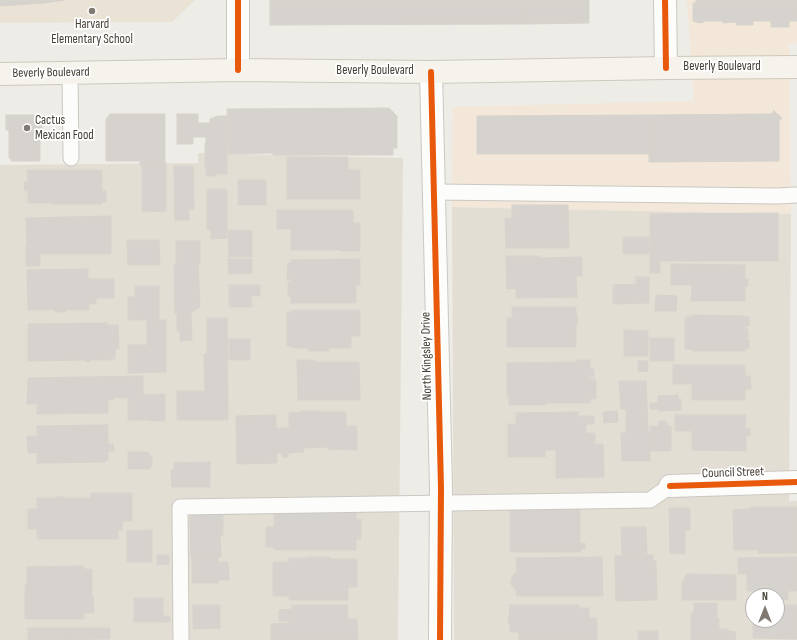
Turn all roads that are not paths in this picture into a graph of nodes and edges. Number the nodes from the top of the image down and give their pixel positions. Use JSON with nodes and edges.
{"nodes":[{"id":1,"x":238,"y":0,"type":"edge"},
{"id":2,"x":664,"y":0,"type":"edge"},
{"id":3,"x":797,"y":67,"type":"edge"},
{"id":4,"x":666,"y":68,"type":"junction"},
{"id":5,"x":238,"y":70,"type":"junction"},
{"id":6,"x":431,"y":72,"type":"junction"},
{"id":7,"x":70,"y":73,"type":"junction"},
{"id":8,"x":0,"y":74,"type":"edge"},
{"id":9,"x":71,"y":158,"type":"dead end"},
{"id":10,"x":434,"y":192,"type":"junction"},
{"id":11,"x":797,"y":195,"type":"edge"},
{"id":12,"x":797,"y":482,"type":"edge"},
{"id":13,"x":670,"y":486,"type":"joint"},
{"id":14,"x":440,"y":503,"type":"junction"},
{"id":15,"x":181,"y":640,"type":"edge"},
{"id":16,"x":440,"y":640,"type":"edge"}],
"edges":[{"from":1,"to":5,"type":"street"},
{"from":2,"to":4,"type":"street"},
{"from":3,"to":4,"type":"main road","name":"Beverly Boulevard"},
{"from":4,"to":6,"type":"main road","name":"Beverly Boulevard"},
{"from":5,"to":6,"type":"main road","name":"Beverly Boulevard"},
{"from":5,"to":7,"type":"main road","name":"Beverly Boulevard"},
{"from":6,"to":10,"type":"street","name":"North Kingsley Drive"},
{"from":7,"to":8,"type":"main road","name":"Beverly Boulevard"},
{"from":7,"to":9,"type":"lane"},
{"from":10,"to":11,"type":"lane"},
{"from":10,"to":14,"type":"street","name":"North Kingsley Drive"},
{"from":12,"to":13,"type":"street","name":"Council Street"},
{"from":13,"to":14,"type":"lane","name":"Council Street"},
{"from":14,"to":15,"type":"lane","name":"Council Street"},
{"from":14,"to":16,"type":"street","name":"North Kingsley Drive"}]}
